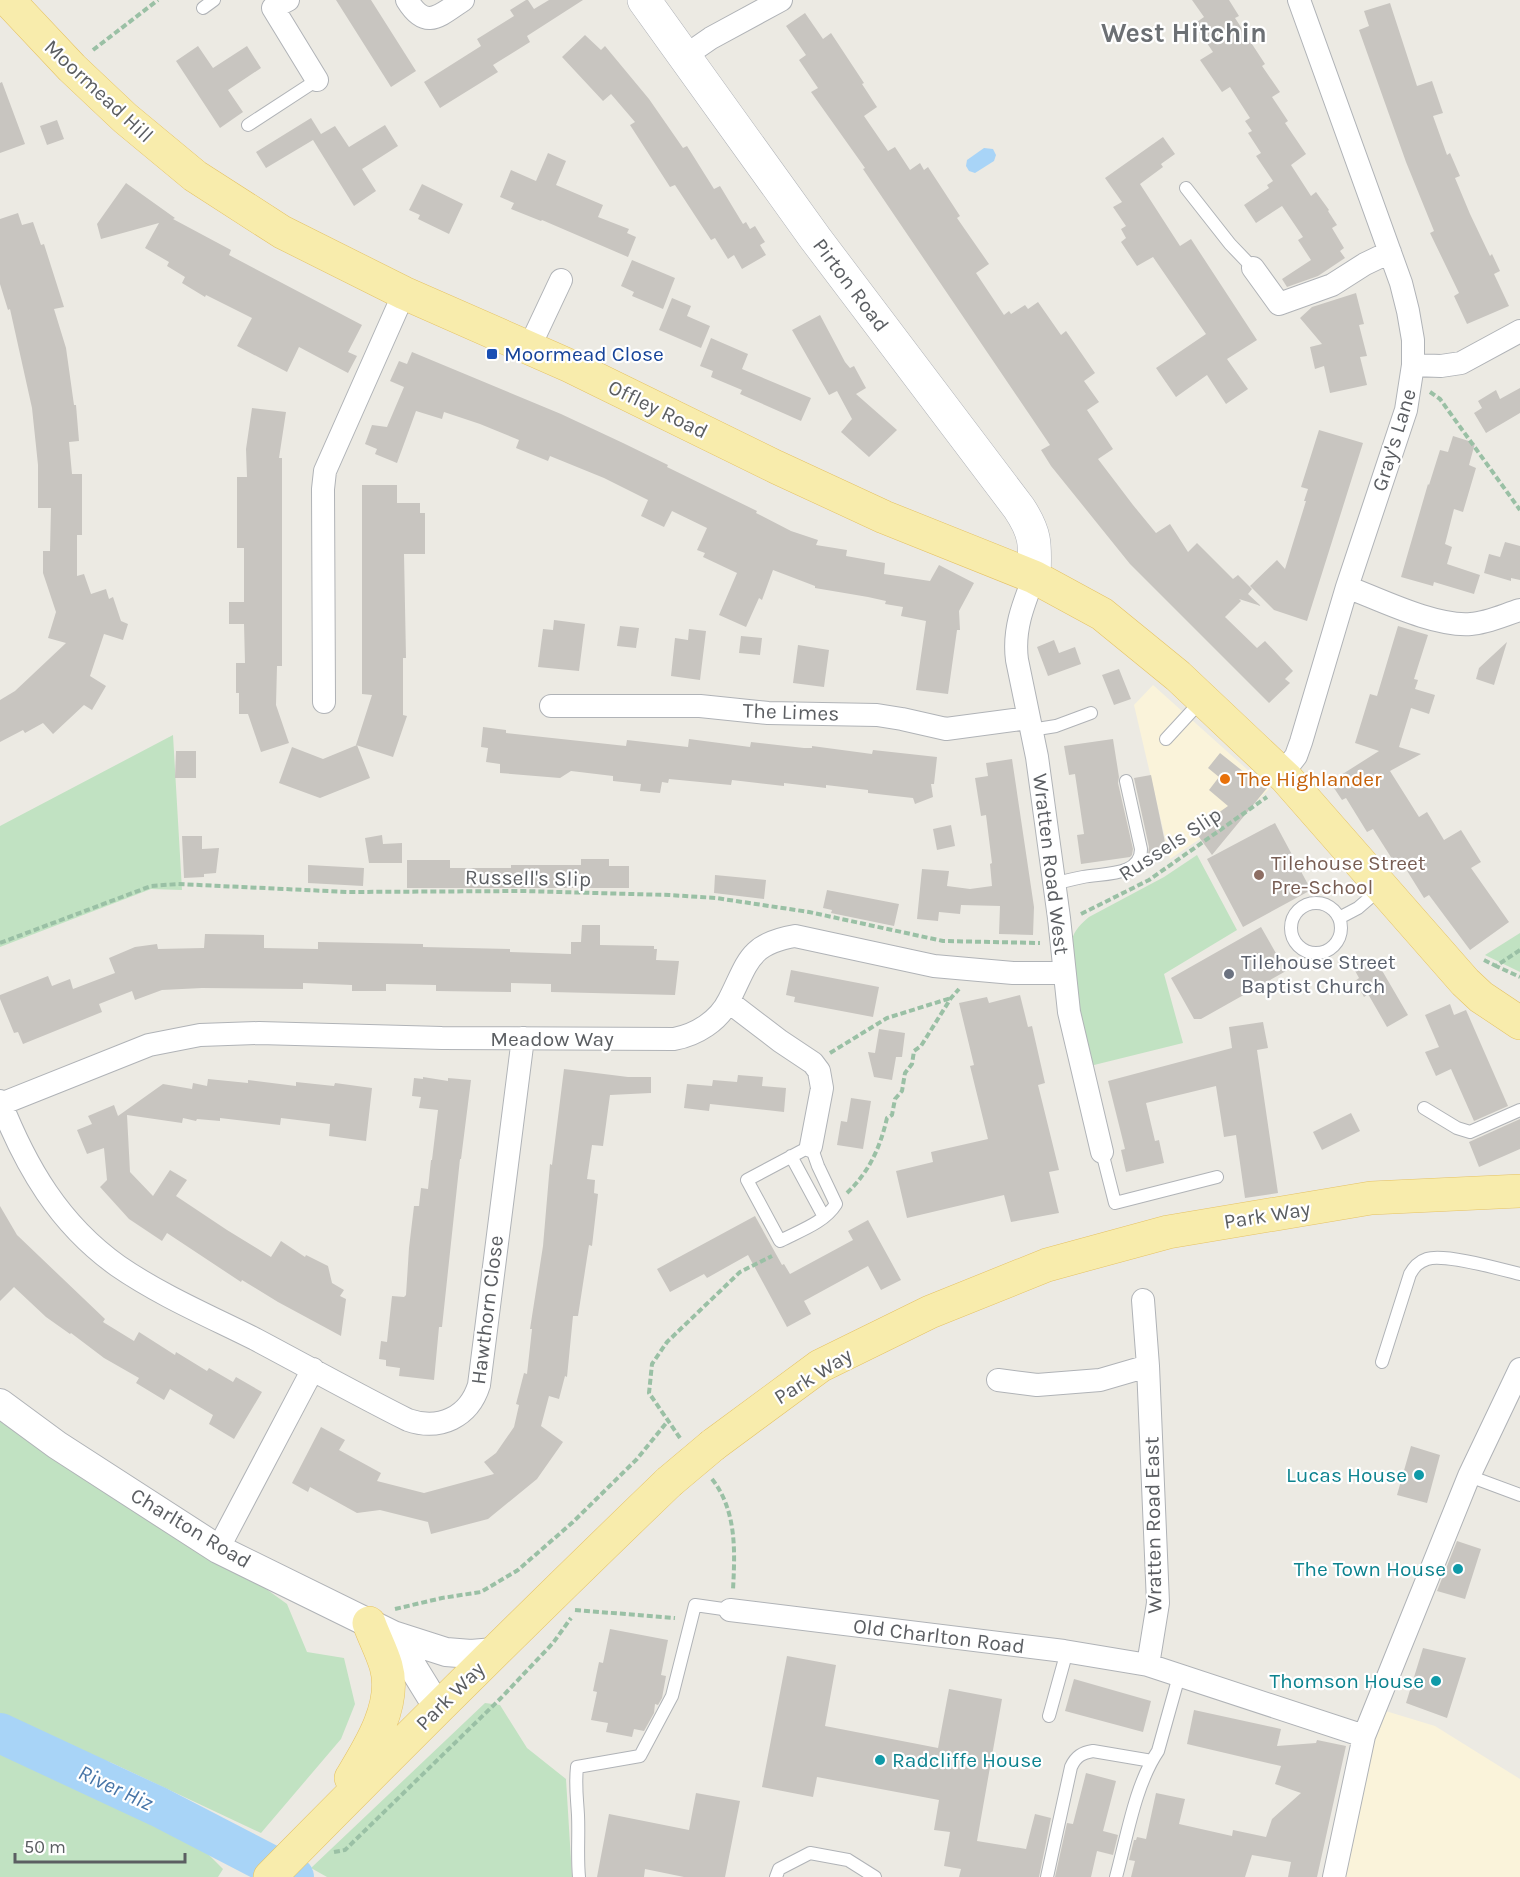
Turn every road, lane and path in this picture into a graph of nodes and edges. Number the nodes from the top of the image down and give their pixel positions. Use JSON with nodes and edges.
{"nodes":[{"id":1,"x":8,"y":0,"type":"edge"},
{"id":2,"x":158,"y":0,"type":"edge"},
{"id":3,"x":214,"y":0,"type":"edge"},
{"id":4,"x":407,"y":0,"type":"edge"},
{"id":5,"x":463,"y":0,"type":"edge"},
{"id":6,"x":644,"y":0,"type":"edge"},
{"id":7,"x":781,"y":0,"type":"edge"},
{"id":8,"x":1299,"y":0,"type":"edge"},
{"id":9,"x":276,"y":3,"type":"edge"},
{"id":10,"x":203,"y":8,"type":"dead end"},
{"id":11,"x":685,"y":56,"type":"junction"},
{"id":12,"x":72,"y":68,"type":"junction"},
{"id":13,"x":317,"y":80,"type":"joint"},
{"id":14,"x":248,"y":125,"type":"dead end"},
{"id":15,"x":195,"y":176,"type":"joint"},
{"id":16,"x":1186,"y":188,"type":"dead end"},
{"id":17,"x":1390,"y":252,"type":"junction"},
{"id":18,"x":1253,"y":268,"type":"joint"},
{"id":19,"x":561,"y":280,"type":"dead end"},
{"id":20,"x":404,"y":293,"type":"junction"},
{"id":21,"x":1520,"y":331,"type":"edge"},
{"id":22,"x":529,"y":348,"type":"junction"},
{"id":23,"x":1413,"y":372,"type":"junction"},
{"id":24,"x":1520,"y":510,"type":"edge"},
{"id":25,"x":1034,"y":577,"type":"junction"},
{"id":26,"x":1347,"y":586,"type":"junction"},
{"id":27,"x":1520,"y":610,"type":"edge"},
{"id":28,"x":1203,"y":699,"type":"junction"},
{"id":29,"x":324,"y":702,"type":"dead end"},
{"id":30,"x":551,"y":706,"type":"dead end"},
{"id":31,"x":1091,"y":713,"type":"dead end"},
{"id":32,"x":1029,"y":724,"type":"junction"},
{"id":33,"x":1166,"y":739,"type":"dead end"},
{"id":34,"x":1284,"y":776,"type":"junction"},
{"id":35,"x":1126,"y":781,"type":"dead end"},
{"id":36,"x":1055,"y":884,"type":"junction"},
{"id":37,"x":1381,"y":888,"type":"junction"},
{"id":38,"x":1059,"y":918,"type":"junction"},
{"id":39,"x":1339,"y":918,"type":"junction"},
{"id":40,"x":0,"y":943,"type":"edge"},
{"id":41,"x":1062,"y":943,"type":"junction"},
{"id":42,"x":1520,"y":950,"type":"edge"},
{"id":43,"x":978,"y":969,"type":"junction"},
{"id":44,"x":1064,"y":973,"type":"junction"},
{"id":45,"x":1520,"y":977,"type":"edge"},
{"id":46,"x":951,"y":998,"type":"junction"},
{"id":47,"x":729,"y":1002,"type":"junction"},
{"id":48,"x":1520,"y":1023,"type":"edge"},
{"id":49,"x":523,"y":1038,"type":"junction"},
{"id":50,"x":813,"y":1063,"type":"junction"},
{"id":51,"x":1,"y":1103,"type":"edge"},
{"id":52,"x":1424,"y":1108,"type":"dead end"},
{"id":53,"x":1520,"y":1110,"type":"edge"},
{"id":54,"x":801,"y":1151,"type":"junction"},
{"id":55,"x":1102,"y":1152,"type":"joint"},
{"id":56,"x":1217,"y":1177,"type":"dead end"},
{"id":57,"x":1520,"y":1191,"type":"edge"},
{"id":58,"x":836,"y":1204,"type":"junction"},
{"id":59,"x":824,"y":1217,"type":"junction"},
{"id":60,"x":780,"y":1241,"type":"junction"},
{"id":61,"x":1520,"y":1274,"type":"edge"},
{"id":62,"x":1143,"y":1300,"type":"dead end"},
{"id":63,"x":1382,"y":1362,"type":"dead end"},
{"id":64,"x":1148,"y":1366,"type":"junction"},
{"id":65,"x":313,"y":1369,"type":"junction"},
{"id":66,"x":1520,"y":1369,"type":"edge"},
{"id":67,"x":998,"y":1380,"type":"dead end"},
{"id":68,"x":0,"y":1402,"type":"edge"},
{"id":69,"x":667,"y":1422,"type":"junction"},
{"id":70,"x":697,"y":1443,"type":"junction"},
{"id":71,"x":1469,"y":1476,"type":"junction"},
{"id":72,"x":711,"y":1478,"type":"dead end"},
{"id":73,"x":1520,"y":1495,"type":"edge"},
{"id":74,"x":218,"y":1549,"type":"junction"},
{"id":75,"x":730,"y":1610,"type":"junction"},
{"id":76,"x":691,"y":1619,"type":"junction"},
{"id":77,"x":373,"y":1625,"type":"junction"},
{"id":78,"x":1067,"y":1651,"type":"junction"},
{"id":79,"x":494,"y":1652,"type":"junction"},
{"id":80,"x":1148,"y":1665,"type":"junction"},
{"id":81,"x":1179,"y":1676,"type":"junction"},
{"id":82,"x":438,"y":1708,"type":"junction"},
{"id":83,"x":1049,"y":1716,"type":"dead end"},
{"id":84,"x":1364,"y":1736,"type":"junction"},
{"id":85,"x":1155,"y":1756,"type":"junction"},
{"id":86,"x":320,"y":1837,"type":"junction"},
{"id":87,"x":270,"y":1877,"type":"edge"},
{"id":88,"x":579,"y":1877,"type":"edge"},
{"id":89,"x":776,"y":1877,"type":"edge"},
{"id":90,"x":875,"y":1877,"type":"edge"},
{"id":91,"x":1047,"y":1877,"type":"edge"},
{"id":92,"x":1116,"y":1877,"type":"edge"},
{"id":93,"x":1334,"y":1877,"type":"edge"}],
"edges":[{"from":1,"to":12,"type":"main road","name":"Moormead Hill"},
{"from":2,"to":12,"type":"path"},
{"from":3,"to":10,"type":"lane"},
{"from":4,"to":5,"type":"street"},
{"from":6,"to":11,"type":"main road","name":"Pirton Road"},
{"from":7,"to":11,"type":"street"},
{"from":8,"to":17,"type":"street","name":"Gray's Lane"},
{"from":9,"to":13,"type":"street"},
{"from":11,"to":25,"type":"main road","name":"Pirton Road"},
{"from":12,"to":15,"type":"main road","name":"Moormead Hill"},
{"from":13,"to":14,"type":"lane"},
{"from":15,"to":20,"type":"main road","name":"Offley Road"},
{"from":16,"to":18,"type":"lane"},
{"from":17,"to":18,"type":"street"},
{"from":17,"to":23,"type":"street","name":"Gray's Lane"},
{"from":19,"to":22,"type":"street"},
{"from":20,"to":22,"type":"main road","name":"Offley Road"},
{"from":20,"to":29,"type":"street"},
{"from":21,"to":23,"type":"street"},
{"from":22,"to":25,"type":"main road","name":"Offley Road"},
{"from":23,"to":24,"type":"path"},
{"from":23,"to":26,"type":"street","name":"Gray's Lane"},
{"from":25,"to":28,"type":"main road","name":"Offley Road"},
{"from":25,"to":32,"type":"street","name":"Wratten Road West"},
{"from":26,"to":27,"type":"street"},
{"from":26,"to":34,"type":"street","name":"Gray's Lane"},
{"from":28,"to":33,"type":"lane"},
{"from":28,"to":34,"type":"main road","name":"Offley Road"},
{"from":30,"to":32,"type":"street","name":"The Limes"},
{"from":31,"to":32,"type":"lane"},
{"from":32,"to":36,"type":"street","name":"Wratten Road West"},
{"from":34,"to":37,"type":"main road","name":"Offley Road"},
{"from":34,"to":38,"type":"path","name":"Russels Slip"},
{"from":35,"to":36,"type":"lane"},
{"from":36,"to":38,"type":"street","name":"Wratten Road West"},
{"from":37,"to":39,"type":"lane"},
{"from":37,"to":48,"type":"main road","name":"Offley Road"},
{"from":38,"to":41,"type":"street","name":"Wratten Road West"},
{"from":39,"to":39,"type":"lane"},
{"from":40,"to":41,"type":"path","name":"Russell's Slip"},
{"from":41,"to":44,"type":"street","name":"Wratten Road West"},
{"from":42,"to":45,"type":"path"},
{"from":43,"to":44,"type":"street","name":"Meadow Way"},
{"from":43,"to":46,"type":"path"},
{"from":43,"to":47,"type":"street","name":"Meadow Way"},
{"from":44,"to":55,"type":"street","name":"Wratten Road West"},
{"from":46,"to":50,"type":"path"},
{"from":46,"to":58,"type":"path"},
{"from":47,"to":49,"type":"street","name":"Meadow Way"},
{"from":47,"to":50,"type":"street"},
{"from":49,"to":51,"type":"street","name":"Meadow Way"},
{"from":49,"to":65,"type":"street","name":"Hawthorn Close"},
{"from":50,"to":54,"type":"street"},
{"from":51,"to":65,"type":"street","name":"Hawthorn Close"},
{"from":52,"to":53,"type":"lane"},
{"from":54,"to":58,"type":"lane"},
{"from":54,"to":59,"type":"lane"},
{"from":54,"to":60,"type":"lane"},
{"from":55,"to":56,"type":"lane"},
{"from":57,"to":70,"type":"main road","name":"Park Way"},
{"from":58,"to":59,"type":"lane"},
{"from":59,"to":60,"type":"lane"},
{"from":60,"to":69,"type":"path"},
{"from":61,"to":63,"type":"lane"},
{"from":62,"to":64,"type":"street","name":"Wratten Road East"},
{"from":64,"to":67,"type":"street"},
{"from":64,"to":80,"type":"street","name":"Wratten Road East"},
{"from":65,"to":74,"type":"street"},
{"from":66,"to":71,"type":"street"},
{"from":68,"to":74,"type":"street","name":"Charlton Road"},
{"from":69,"to":70,"type":"path"},
{"from":69,"to":77,"type":"path"},
{"from":70,"to":79,"type":"main road","name":"Park Way","bridge":true},
{"from":71,"to":73,"type":"lane"},
{"from":71,"to":84,"type":"street"},
{"from":72,"to":75,"type":"path"},
{"from":74,"to":77,"type":"street","name":"Charlton Road"},
{"from":75,"to":76,"type":"lane"},
{"from":75,"to":78,"type":"street","name":"Old Charlton Road"},
{"from":76,"to":86,"type":"path"},
{"from":76,"to":88,"type":"lane"},
{"from":77,"to":79,"type":"street","name":"Charlton Road"},
{"from":77,"to":82,"type":"street"},
{"from":77,"to":86,"type":"main road"},
{"from":78,"to":80,"type":"street","name":"Old Charlton Road"},
{"from":78,"to":83,"type":"lane"},
{"from":79,"to":82,"type":"main road","name":"Park Way"},
{"from":80,"to":81,"type":"street"},
{"from":81,"to":84,"type":"street"},
{"from":81,"to":85,"type":"lane"},
{"from":82,"to":86,"type":"main road","name":"Park Way"},
{"from":84,"to":93,"type":"street"},
{"from":85,"to":91,"type":"lane"},
{"from":85,"to":92,"type":"lane"},
{"from":86,"to":87,"type":"main road","name":"Park Way"},
{"from":89,"to":90,"type":"lane"}]}
